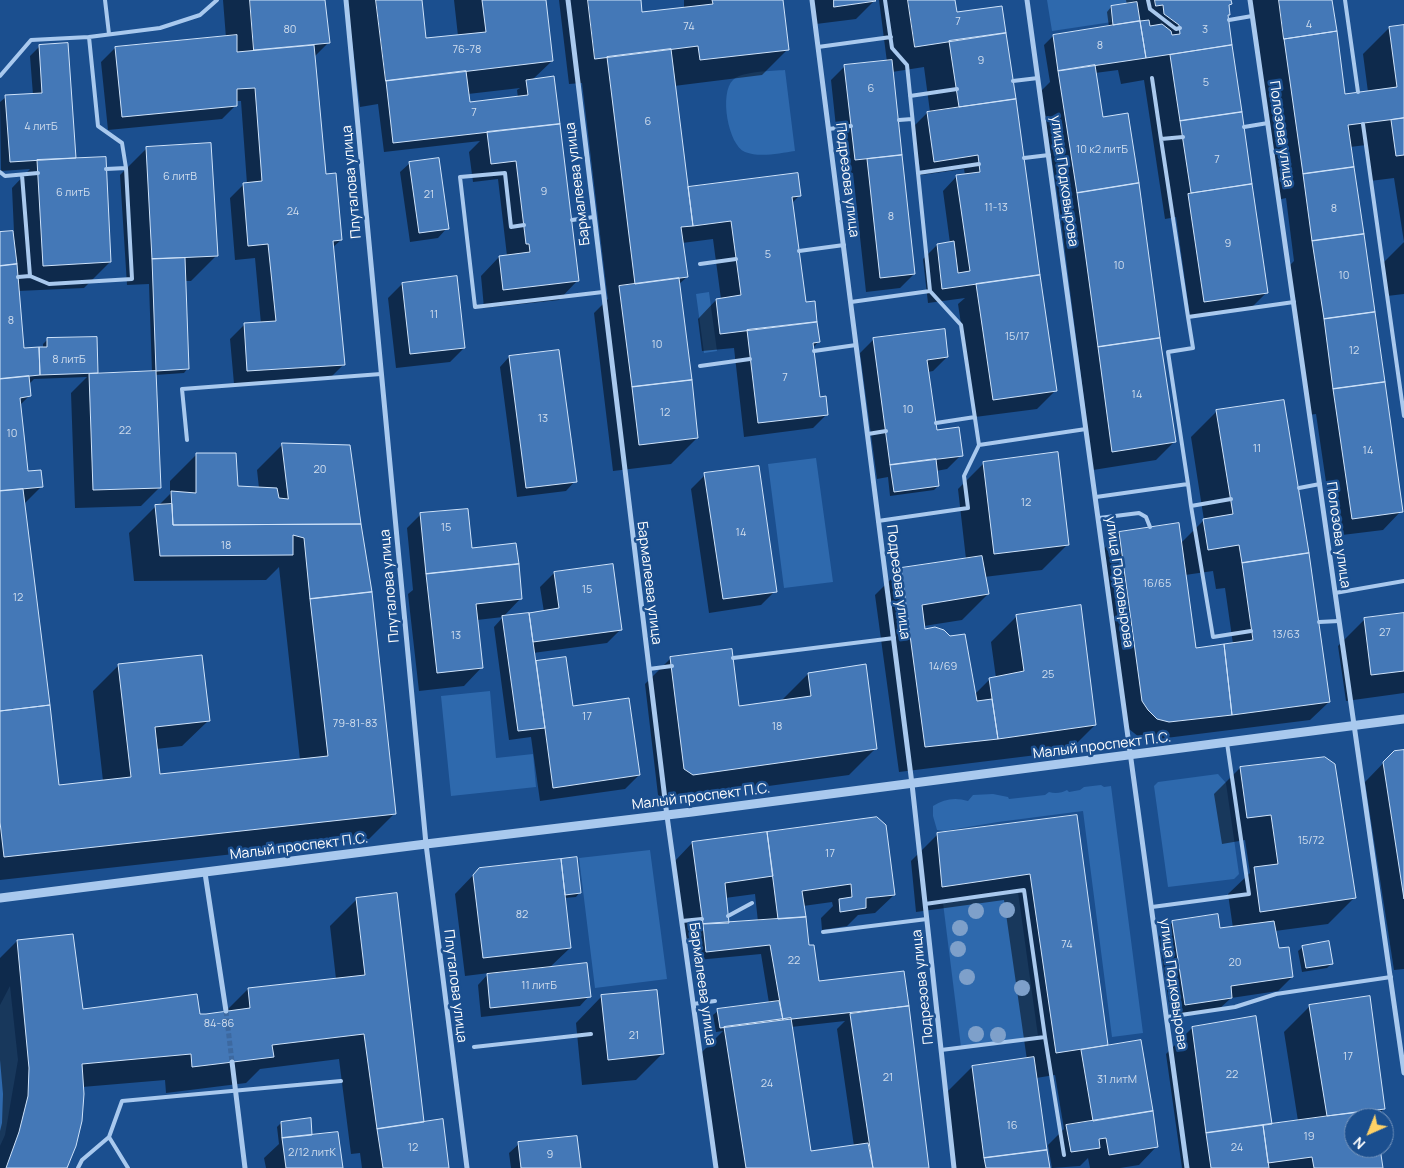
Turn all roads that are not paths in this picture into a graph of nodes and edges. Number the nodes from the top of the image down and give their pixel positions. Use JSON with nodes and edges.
{"nodes":[{"id":1,"x":105,"y":0,"type":"edge"},
{"id":2,"x":216,"y":0,"type":"edge"},
{"id":3,"x":346,"y":0,"type":"edge"},
{"id":4,"x":568,"y":0,"type":"edge"},
{"id":5,"x":812,"y":0,"type":"edge"},
{"id":6,"x":885,"y":0,"type":"edge"},
{"id":7,"x":1027,"y":0,"type":"edge"},
{"id":8,"x":1148,"y":0,"type":"edge"},
{"id":9,"x":1250,"y":0,"type":"edge"},
{"id":10,"x":1345,"y":0,"type":"edge"},
{"id":11,"x":1252,"y":16,"type":"junction"},
{"id":12,"x":1229,"y":20,"type":"dead end"},
{"id":13,"x":1180,"y":28,"type":"dead end"},
{"id":14,"x":109,"y":34,"type":"junction"},
{"id":15,"x":89,"y":37,"type":"junction"},
{"id":16,"x":891,"y":37,"type":"junction"},
{"id":17,"x":818,"y":47,"type":"junction"},
{"id":18,"x":0,"y":76,"type":"edge"},
{"id":19,"x":1038,"y":78,"type":"junction"},
{"id":20,"x":1152,"y":78,"type":"dead end"},
{"id":21,"x":1013,"y":81,"type":"dead end"},
{"id":22,"x":957,"y":89,"type":"dead end"},
{"id":23,"x":1358,"y":92,"type":"dead end"},
{"id":24,"x":910,"y":96,"type":"junction"},
{"id":25,"x":912,"y":118,"type":"junction"},
{"id":26,"x":899,"y":120,"type":"dead end"},
{"id":27,"x":1268,"y":123,"type":"junction"},
{"id":28,"x":1363,"y":124,"type":"dead end"},
{"id":29,"x":851,"y":126,"type":"dead end"},
{"id":30,"x":1244,"y":127,"type":"dead end"},
{"id":31,"x":829,"y":129,"type":"junction"},
{"id":32,"x":1182,"y":137,"type":"dead end"},
{"id":33,"x":1161,"y":139,"type":"junction"},
{"id":34,"x":1049,"y":155,"type":"junction"},
{"id":35,"x":1024,"y":158,"type":"dead end"},
{"id":36,"x":979,"y":164,"type":"dead end"},
{"id":37,"x":126,"y":168,"type":"junction"},
{"id":38,"x":106,"y":169,"type":"dead end"},
{"id":39,"x":0,"y":172,"type":"edge"},
{"id":40,"x":918,"y":172,"type":"junction"},
{"id":41,"x":38,"y":173,"type":"dead end"},
{"id":42,"x":22,"y":175,"type":"junction"},
{"id":43,"x":594,"y":217,"type":"junction"},
{"id":44,"x":572,"y":220,"type":"dead end"},
{"id":45,"x":524,"y":225,"type":"dead end"},
{"id":46,"x":844,"y":246,"type":"junction"},
{"id":47,"x":799,"y":251,"type":"dead end"},
{"id":48,"x":736,"y":259,"type":"dead end"},
{"id":49,"x":700,"y":264,"type":"dead end"},
{"id":50,"x":30,"y":276,"type":"junction"},
{"id":51,"x":18,"y":277,"type":"dead end"},
{"id":52,"x":930,"y":291,"type":"junction"},
{"id":53,"x":603,"y":292,"type":"junction"},
{"id":54,"x":851,"y":302,"type":"junction"},
{"id":55,"x":1294,"y":302,"type":"junction"},
{"id":56,"x":1188,"y":317,"type":"junction"},
{"id":57,"x":856,"y":345,"type":"junction"},
{"id":58,"x":814,"y":351,"type":"dead end"},
{"id":59,"x":750,"y":359,"type":"dead end"},
{"id":60,"x":700,"y":366,"type":"dead end"},
{"id":61,"x":382,"y":374,"type":"junction"},
{"id":62,"x":1404,"y":416,"type":"edge"},
{"id":63,"x":975,"y":417,"type":"junction"},
{"id":64,"x":936,"y":423,"type":"dead end"},
{"id":65,"x":1086,"y":429,"type":"junction"},
{"id":66,"x":886,"y":431,"type":"dead end"},
{"id":67,"x":868,"y":434,"type":"junction"},
{"id":68,"x":187,"y":440,"type":"dead end"},
{"id":69,"x":979,"y":445,"type":"junction"},
{"id":70,"x":1188,"y":484,"type":"junction"},
{"id":71,"x":1320,"y":484,"type":"junction"},
{"id":72,"x":1299,"y":488,"type":"dead end"},
{"id":73,"x":1096,"y":497,"type":"junction"},
{"id":74,"x":1231,"y":499,"type":"dead end"},
{"id":75,"x":1191,"y":506,"type":"junction"},
{"id":76,"x":1098,"y":518,"type":"junction"},
{"id":77,"x":878,"y":521,"type":"junction"},
{"id":78,"x":1150,"y":527,"type":"dead end"},
{"id":79,"x":1404,"y":581,"type":"edge"},
{"id":80,"x":1335,"y":593,"type":"junction"},
{"id":81,"x":1339,"y":621,"type":"junction"},
{"id":82,"x":1319,"y":622,"type":"dead end"},
{"id":83,"x":1251,"y":631,"type":"dead end"},
{"id":84,"x":894,"y":638,"type":"junction"},
{"id":85,"x":733,"y":658,"type":"dead end"},
{"id":86,"x":672,"y":666,"type":"dead end"},
{"id":87,"x":649,"y":669,"type":"junction"},
{"id":88,"x":1404,"y":719,"type":"edge"},
{"id":89,"x":1355,"y":727,"type":"junction"},
{"id":90,"x":1226,"y":743,"type":"junction"},
{"id":91,"x":1131,"y":756,"type":"junction"},
{"id":92,"x":912,"y":784,"type":"junction"},
{"id":93,"x":667,"y":816,"type":"junction"},
{"id":94,"x":426,"y":844,"type":"junction"},
{"id":95,"x":204,"y":873,"type":"junction"},
{"id":96,"x":0,"y":898,"type":"edge"},
{"id":97,"x":752,"y":903,"type":"dead end"},
{"id":98,"x":925,"y":904,"type":"junction"},
{"id":99,"x":1152,"y":907,"type":"junction"},
{"id":100,"x":728,"y":916,"type":"dead end"},
{"id":101,"x":702,"y":919,"type":"dead end"},
{"id":102,"x":927,"y":919,"type":"junction"},
{"id":103,"x":682,"y":921,"type":"junction"},
{"id":104,"x":823,"y":932,"type":"dead end"},
{"id":105,"x":1391,"y":977,"type":"junction"},
{"id":106,"x":716,"y":1002,"type":"dead end"},
{"id":107,"x":693,"y":1004,"type":"junction"},
{"id":108,"x":226,"y":1011,"type":"tunnel mouth"},
{"id":109,"x":1166,"y":1017,"type":"junction"},
{"id":110,"x":591,"y":1034,"type":"dead end"},
{"id":111,"x":1045,"y":1037,"type":"junction"},
{"id":112,"x":474,"y":1047,"type":"dead end"},
{"id":113,"x":941,"y":1050,"type":"junction"},
{"id":114,"x":232,"y":1062,"type":"tunnel mouth"},
{"id":115,"x":1404,"y":1073,"type":"edge"},
{"id":116,"x":341,"y":1081,"type":"dead end"},
{"id":117,"x":236,"y":1091,"type":"junction"},
{"id":118,"x":109,"y":1137,"type":"junction"},
{"id":119,"x":1064,"y":1155,"type":"dead end"},
{"id":120,"x":78,"y":1168,"type":"edge"},
{"id":121,"x":128,"y":1168,"type":"edge"},
{"id":122,"x":245,"y":1168,"type":"edge"},
{"id":123,"x":467,"y":1168,"type":"edge"},
{"id":124,"x":716,"y":1168,"type":"edge"},
{"id":125,"x":954,"y":1168,"type":"edge"},
{"id":126,"x":1187,"y":1168,"type":"edge"}],
"edges":[{"from":1,"to":14,"type":"lane"},
{"from":2,"to":14,"type":"lane"},
{"from":3,"to":61,"type":"street","name":"Плуталова улица"},
{"from":4,"to":43,"type":"street","name":"Бармалеева улица"},
{"from":5,"to":17,"type":"street","name":"Подрезова улица"},
{"from":6,"to":16,"type":"lane"},
{"from":7,"to":19,"type":"street","name":"улица Подковырова"},
{"from":8,"to":13,"type":"lane"},
{"from":9,"to":11,"type":"street","name":"Полозова улица"},
{"from":10,"to":23,"type":"lane"},
{"from":11,"to":12,"type":"lane"},
{"from":11,"to":27,"type":"street","name":"Полозова улица"},
{"from":14,"to":15,"type":"lane"},
{"from":15,"to":18,"type":"lane"},
{"from":15,"to":37,"type":"lane"},
{"from":16,"to":17,"type":"lane"},
{"from":16,"to":24,"type":"lane"},
{"from":17,"to":31,"type":"street","name":"Подрезова улица"},
{"from":19,"to":21,"type":"lane"},
{"from":19,"to":34,"type":"street","name":"улица Подковырова"},
{"from":20,"to":33,"type":"lane"},
{"from":22,"to":24,"type":"lane"},
{"from":24,"to":25,"type":"lane"},
{"from":25,"to":26,"type":"lane"},
{"from":25,"to":40,"type":"lane"},
{"from":27,"to":30,"type":"lane"},
{"from":27,"to":55,"type":"street","name":"Полозова улица"},
{"from":28,"to":62,"type":"lane"},
{"from":29,"to":31,"type":"lane"},
{"from":31,"to":46,"type":"street","name":"Подрезова улица"},
{"from":32,"to":33,"type":"lane"},
{"from":33,"to":56,"type":"lane"},
{"from":34,"to":35,"type":"lane"},
{"from":34,"to":65,"type":"street","name":"улица Подковырова"},
{"from":36,"to":40,"type":"lane"},
{"from":37,"to":38,"type":"lane"},
{"from":37,"to":50,"type":"lane"},
{"from":39,"to":42,"type":"lane"},
{"from":40,"to":52,"type":"lane"},
{"from":41,"to":42,"type":"lane"},
{"from":42,"to":50,"type":"lane"},
{"from":43,"to":44,"type":"lane"},
{"from":43,"to":53,"type":"street","name":"Бармалеева улица"},
{"from":45,"to":53,"type":"lane"},
{"from":46,"to":47,"type":"lane"},
{"from":46,"to":54,"type":"street","name":"Подрезова улица"},
{"from":48,"to":49,"type":"lane"},
{"from":50,"to":51,"type":"lane"},
{"from":52,"to":54,"type":"lane"},
{"from":52,"to":63,"type":"lane"},
{"from":53,"to":87,"type":"street","name":"Бармалеева улица"},
{"from":54,"to":57,"type":"street","name":"Подрезова улица"},
{"from":55,"to":56,"type":"lane"},
{"from":55,"to":71,"type":"street","name":"Полозова улица"},
{"from":56,"to":70,"type":"lane"},
{"from":57,"to":58,"type":"lane"},
{"from":57,"to":67,"type":"street","name":"Подрезова улица"},
{"from":59,"to":60,"type":"lane"},
{"from":61,"to":68,"type":"lane"},
{"from":61,"to":94,"type":"street","name":"Плуталова улица"},
{"from":63,"to":64,"type":"lane"},
{"from":63,"to":69,"type":"lane"},
{"from":65,"to":69,"type":"lane"},
{"from":65,"to":73,"type":"street","name":"улица Подковырова"},
{"from":66,"to":67,"type":"lane"},
{"from":67,"to":77,"type":"street","name":"Подрезова улица"},
{"from":69,"to":77,"type":"lane"},
{"from":70,"to":73,"type":"lane"},
{"from":70,"to":75,"type":"lane"},
{"from":71,"to":72,"type":"lane"},
{"from":71,"to":80,"type":"street","name":"Полозова улица"},
{"from":73,"to":76,"type":"street","name":"улица Подковырова"},
{"from":74,"to":75,"type":"lane"},
{"from":75,"to":83,"type":"lane"},
{"from":76,"to":78,"type":"lane"},
{"from":76,"to":91,"type":"street","name":"улица Подковырова"},
{"from":77,"to":84,"type":"street","name":"Подрезова улица"},
{"from":79,"to":80,"type":"lane"},
{"from":80,"to":81,"type":"street","name":"Полозова улица"},
{"from":81,"to":82,"type":"lane"},
{"from":81,"to":89,"type":"street","name":"Полозова улица"},
{"from":84,"to":85,"type":"lane"},
{"from":84,"to":92,"type":"street","name":"Подрезова улица"},
{"from":86,"to":87,"type":"lane"},
{"from":87,"to":93,"type":"street","name":"Бармалеева улица"},
{"from":88,"to":89,"type":"street","name":"Малый проспект П.С."},
{"from":89,"to":90,"type":"street","name":"Малый проспект П.С."},
{"from":89,"to":105,"type":"street","name":"Полозова улица"},
{"from":90,"to":91,"type":"street","name":"Малый проспект П.С."},
{"from":90,"to":99,"type":"lane"},
{"from":91,"to":92,"type":"street","name":"Малый проспект П.С."},
{"from":91,"to":99,"type":"street","name":"улица Подковырова"},
{"from":92,"to":93,"type":"street","name":"Малый проспект П.С."},
{"from":92,"to":98,"type":"street","name":"Подрезова улица"},
{"from":93,"to":94,"type":"street","name":"Малый проспект П.С."},
{"from":93,"to":103,"type":"street","name":"Бармалеева улица"},
{"from":94,"to":95,"type":"street","name":"Малый проспект П.С."},
{"from":94,"to":123,"type":"street","name":"Плуталова улица"},
{"from":95,"to":96,"type":"street","name":"Малый проспект П.С."},
{"from":95,"to":108,"type":"street"},
{"from":97,"to":100,"type":"lane"},
{"from":98,"to":102,"type":"street","name":"Подрезова улица"},
{"from":98,"to":111,"type":"lane"},
{"from":99,"to":109,"type":"street","name":"улица Подковырова"},
{"from":101,"to":103,"type":"lane"},
{"from":102,"to":104,"type":"lane"},
{"from":102,"to":113,"type":"street","name":"Подрезова улица"},
{"from":103,"to":107,"type":"street","name":"Бармалеева улица"},
{"from":105,"to":109,"type":"lane"},
{"from":105,"to":115,"type":"street","name":"Полозова улица"},
{"from":106,"to":107,"type":"lane"},
{"from":107,"to":124,"type":"street","name":"Бармалеева улица"},
{"from":109,"to":126,"type":"street","name":"улица Подковырова"},
{"from":110,"to":112,"type":"lane"},
{"from":111,"to":113,"type":"lane"},
{"from":111,"to":119,"type":"lane"},
{"from":113,"to":125,"type":"street","name":"Подрезова улица"},
{"from":114,"to":117,"type":"street"},
{"from":116,"to":117,"type":"lane"},
{"from":117,"to":118,"type":"lane"},
{"from":117,"to":122,"type":"street"},
{"from":118,"to":120,"type":"lane"},
{"from":118,"to":121,"type":"lane"}]}
